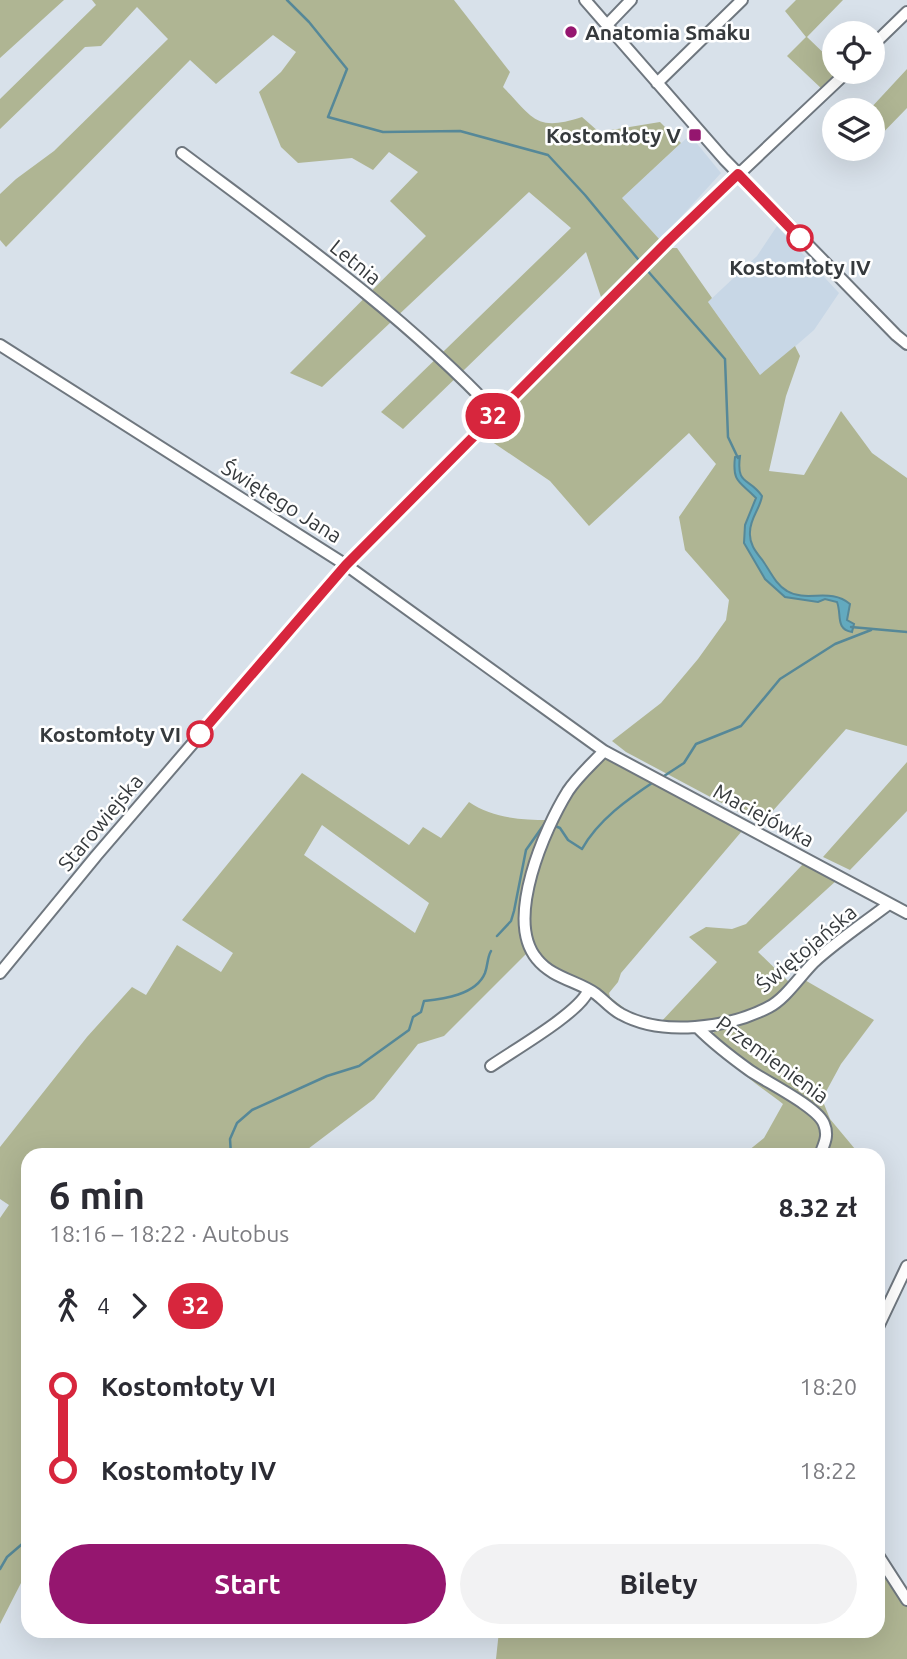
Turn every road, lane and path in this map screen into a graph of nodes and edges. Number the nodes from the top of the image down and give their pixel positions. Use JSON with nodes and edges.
{"nodes":[{"id":1,"x":584,"y":0,"type":"edge"},
{"id":2,"x":631,"y":0,"type":"edge"},
{"id":3,"x":742,"y":0,"type":"edge"},
{"id":4,"x":907,"y":12,"type":"edge"},
{"id":5,"x":607,"y":25,"type":"junction"},
{"id":6,"x":885,"y":34,"type":"edge"},
{"id":7,"x":657,"y":83,"type":"junction"},
{"id":8,"x":834,"y":84,"type":"edge"},
{"id":9,"x":182,"y":153,"type":"dead end"},
{"id":10,"x":738,"y":174,"type":"junction"},
{"id":11,"x":907,"y":344,"type":"edge"},
{"id":12,"x":0,"y":345,"type":"edge"},
{"id":13,"x":496,"y":413,"type":"junction"},
{"id":14,"x":346,"y":565,"type":"junction"},
{"id":15,"x":604,"y":751,"type":"junction"},
{"id":16,"x":889,"y":904,"type":"junction"},
{"id":17,"x":907,"y":914,"type":"edge"},
{"id":18,"x":0,"y":973,"type":"edge"},
{"id":19,"x":588,"y":990,"type":"junction"},
{"id":20,"x":698,"y":1028,"type":"junction"},
{"id":21,"x":491,"y":1066,"type":"dead end"},
{"id":22,"x":823,"y":1148,"type":"edge"},
{"id":23,"x":907,"y":1266,"type":"edge"},
{"id":24,"x":885,"y":1312,"type":"edge"},
{"id":25,"x":885,"y":1566,"type":"edge"},
{"id":26,"x":907,"y":1600,"type":"edge"}],
"edges":[{"from":1,"to":5,"type":"street"},
{"from":2,"to":5,"type":"street"},
{"from":3,"to":7,"type":"street"},
{"from":4,"to":6,"type":"street"},
{"from":5,"to":7,"type":"street"},
{"from":7,"to":10,"type":"street"},
{"from":8,"to":10,"type":"street"},
{"from":9,"to":13,"type":"street","name":"Letnia"},
{"from":10,"to":11,"type":"street"},
{"from":10,"to":13,"type":"street","name":"Starowiejska"},
{"from":12,"to":14,"type":"street","name":"Świętego Jana"},
{"from":13,"to":14,"type":"street","name":"Starowiejska"},
{"from":14,"to":15,"type":"street","name":"Świętego Jana"},
{"from":14,"to":18,"type":"street","name":"Starowiejska"},
{"from":15,"to":16,"type":"street","name":"Maciejówka"},
{"from":15,"to":19,"type":"street","name":"Świętojańska"},
{"from":16,"to":17,"type":"street","name":"Maciejówka"},
{"from":16,"to":20,"type":"street","name":"Świętojańska"},
{"from":19,"to":20,"type":"street","name":"Świętojańska"},
{"from":19,"to":21,"type":"street"},
{"from":20,"to":22,"type":"street","name":"Przemienienia"},
{"from":23,"to":24,"type":"street"},
{"from":25,"to":26,"type":"street"}]}
